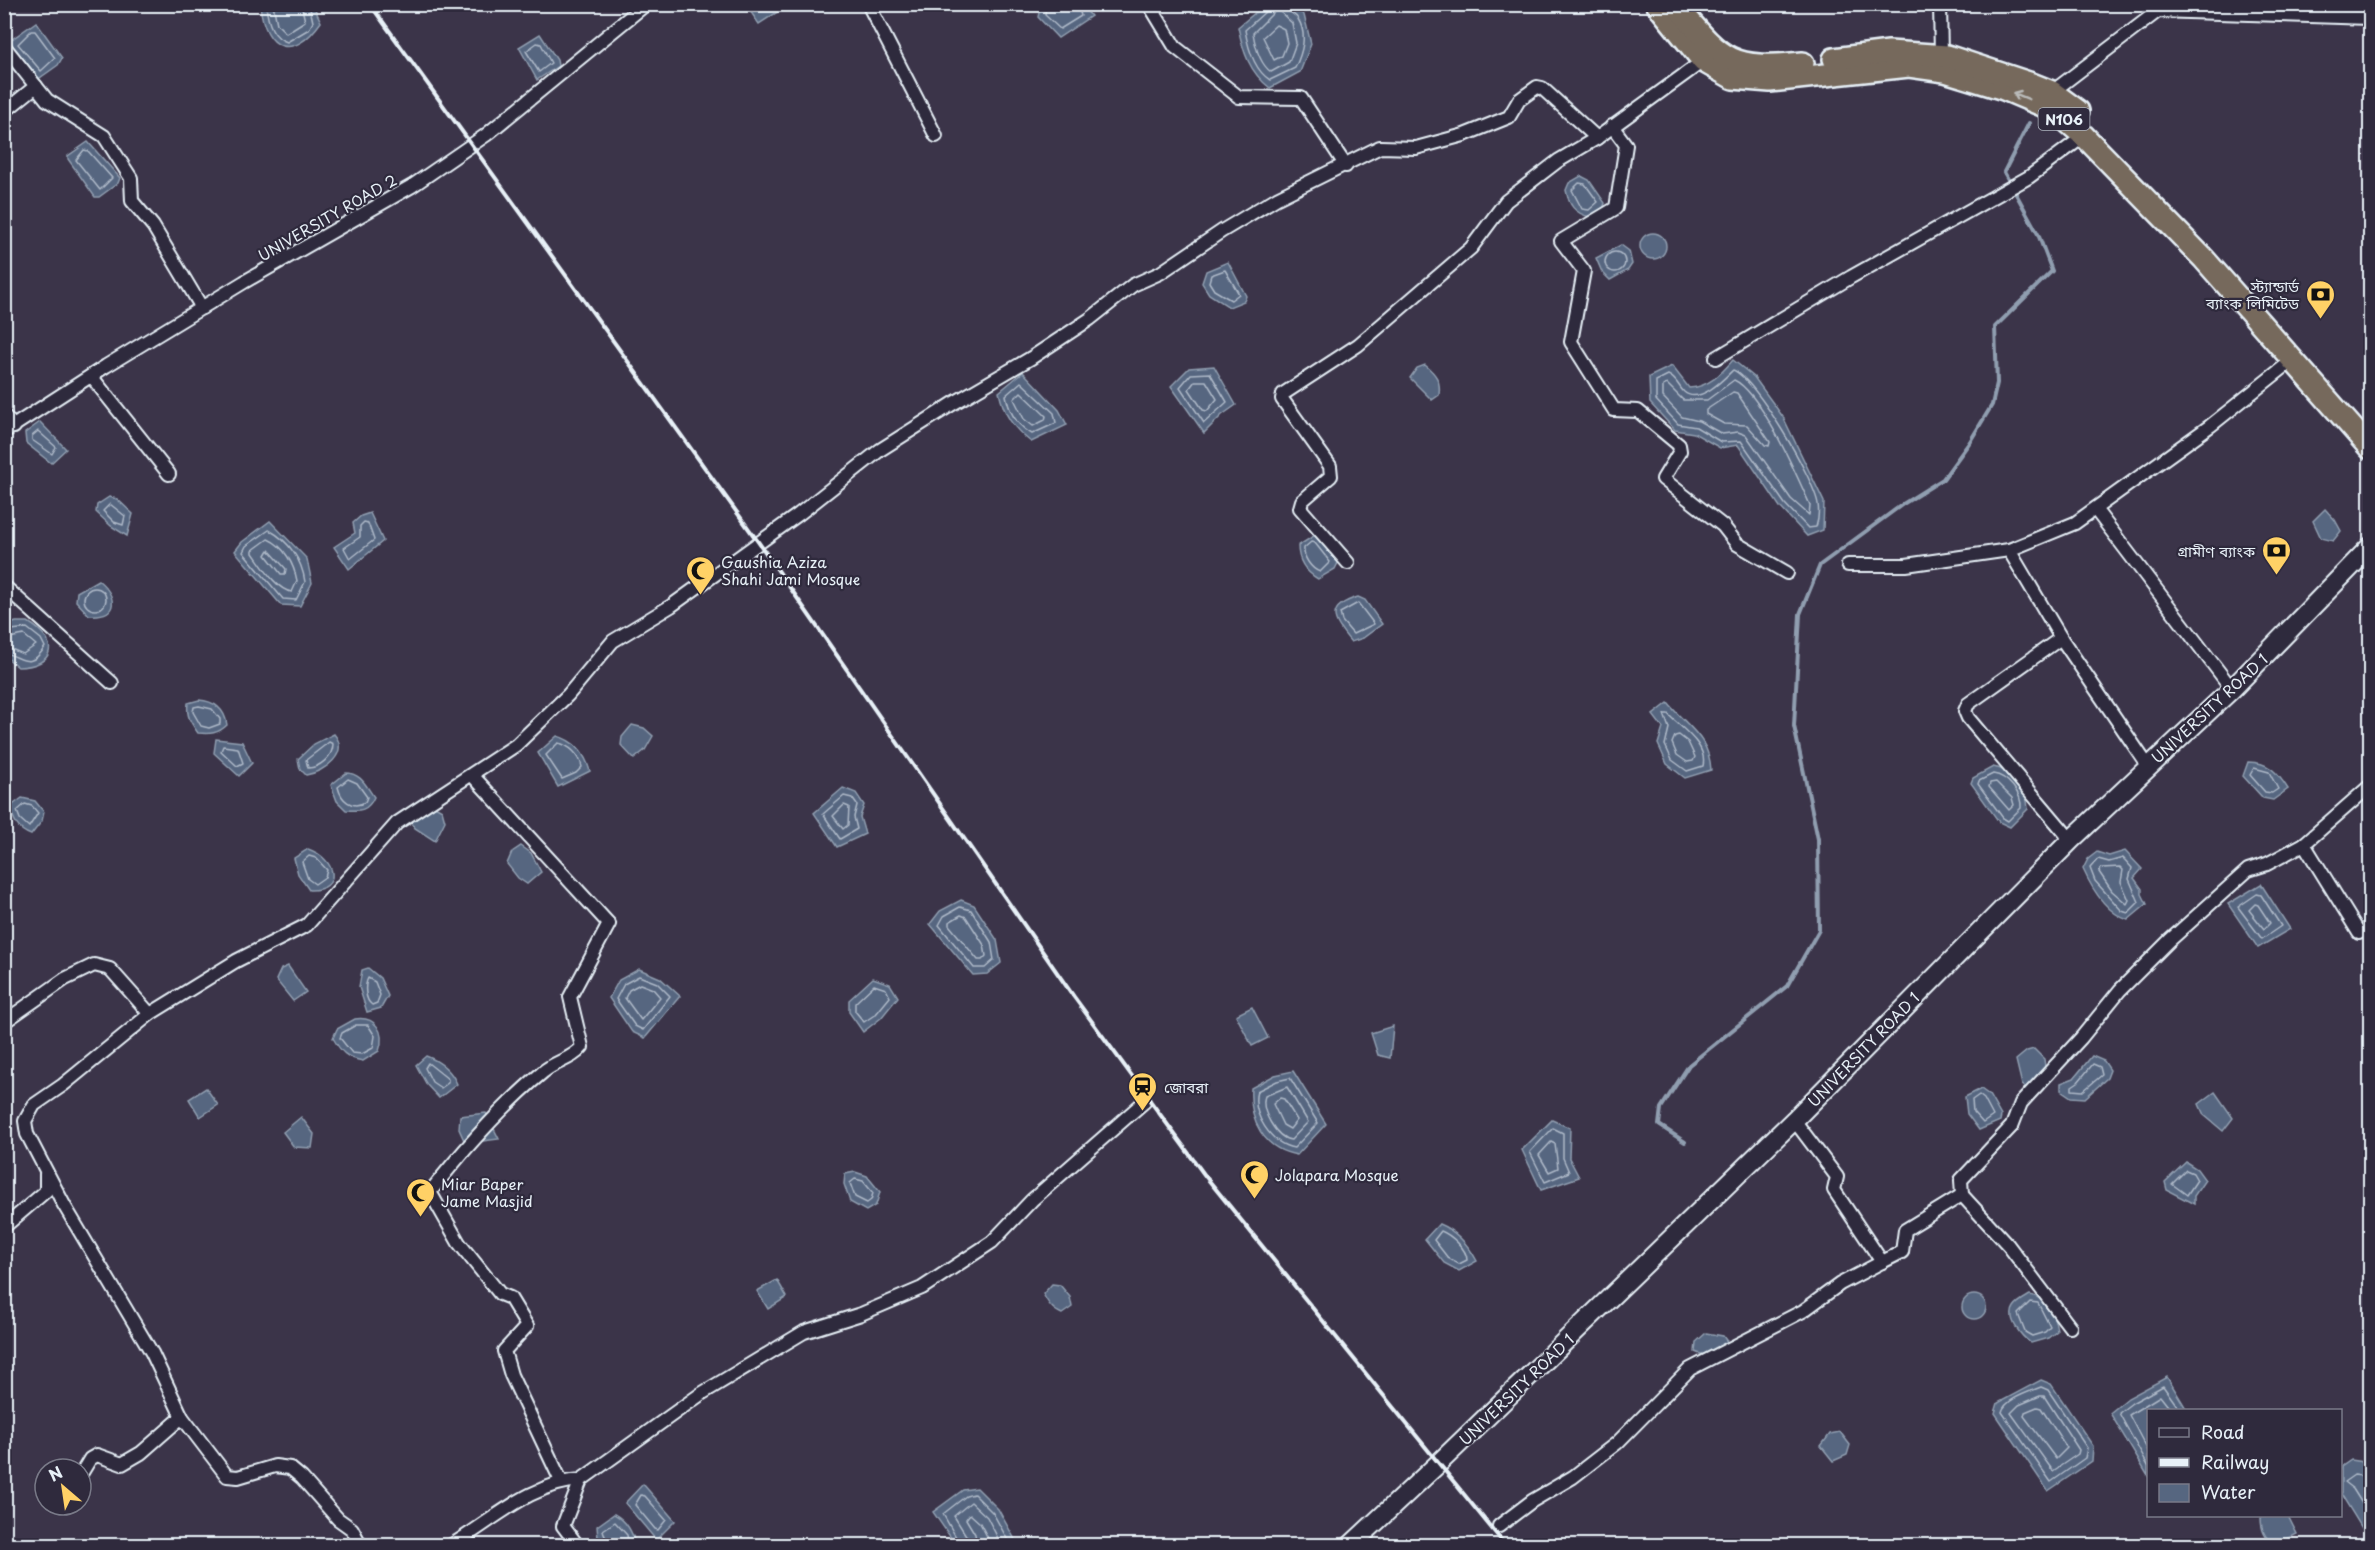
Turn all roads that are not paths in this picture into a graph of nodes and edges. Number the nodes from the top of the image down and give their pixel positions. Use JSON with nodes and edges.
{"nodes":[{"id":1,"x":646,"y":4,"type":"edge"},
{"id":2,"x":868,"y":4,"type":"edge"},
{"id":3,"x":1149,"y":4,"type":"edge"},
{"id":4,"x":1657,"y":4,"type":"edge"},
{"id":5,"x":1675,"y":4,"type":"edge"},
{"id":6,"x":1940,"y":4,"type":"edge"},
{"id":7,"x":2370,"y":18,"type":"edge"},
{"id":8,"x":4,"y":46,"type":"edge"},
{"id":9,"x":1941,"y":55,"type":"junction"},
{"id":10,"x":1703,"y":61,"type":"junction"},
{"id":11,"x":36,"y":86,"type":"junction"},
{"id":12,"x":2052,"y":92,"type":"junction"},
{"id":13,"x":4,"y":112,"type":"edge"},
{"id":14,"x":1612,"y":126,"type":"junction"},
{"id":15,"x":936,"y":136,"type":"dead end"},
{"id":16,"x":2084,"y":136,"type":"junction"},
{"id":17,"x":1597,"y":138,"type":"junction"},
{"id":18,"x":1346,"y":166,"type":"junction"},
{"id":19,"x":202,"y":308,"type":"junction"},
{"id":20,"x":1716,"y":358,"type":"dead end"},
{"id":21,"x":2289,"y":363,"type":"dead end"},
{"id":22,"x":91,"y":376,"type":"junction"},
{"id":23,"x":4,"y":415,"type":"edge"},
{"id":24,"x":9,"y":429,"type":"edge"},
{"id":25,"x":2370,"y":431,"type":"edge"},
{"id":26,"x":2370,"y":448,"type":"edge"},
{"id":27,"x":169,"y":474,"type":"dead end"},
{"id":28,"x":2095,"y":509,"type":"junction"},
{"id":29,"x":2370,"y":547,"type":"edge"},
{"id":30,"x":2009,"y":550,"type":"junction"},
{"id":31,"x":1348,"y":563,"type":"dead end"},
{"id":32,"x":1848,"y":565,"type":"dead end"},
{"id":33,"x":1787,"y":573,"type":"dead end"},
{"id":34,"x":4,"y":586,"type":"edge"},
{"id":35,"x":2061,"y":638,"type":"junction"},
{"id":36,"x":112,"y":683,"type":"dead end"},
{"id":37,"x":2232,"y":689,"type":"junction"},
{"id":38,"x":2148,"y":766,"type":"junction"},
{"id":39,"x":472,"y":776,"type":"junction"},
{"id":40,"x":2370,"y":786,"type":"edge"},
{"id":41,"x":2071,"y":840,"type":"junction"},
{"id":42,"x":2304,"y":844,"type":"junction"},
{"id":43,"x":2359,"y":933,"type":"dead end"},
{"id":44,"x":150,"y":1014,"type":"junction"},
{"id":45,"x":4,"y":1022,"type":"edge"},
{"id":46,"x":1144,"y":1102,"type":"dead end"},
{"id":47,"x":1794,"y":1120,"type":"junction"},
{"id":48,"x":46,"y":1169,"type":"junction"},
{"id":49,"x":1962,"y":1194,"type":"junction"},
{"id":50,"x":4,"y":1227,"type":"edge"},
{"id":51,"x":1882,"y":1262,"type":"junction"},
{"id":52,"x":2070,"y":1327,"type":"dead end"},
{"id":53,"x":182,"y":1417,"type":"junction"},
{"id":54,"x":93,"y":1457,"type":"edge"},
{"id":55,"x":581,"y":1480,"type":"junction"},
{"id":56,"x":561,"y":1481,"type":"junction"},
{"id":57,"x":1499,"y":1526,"type":"dead end"},
{"id":58,"x":361,"y":1545,"type":"edge"},
{"id":59,"x":450,"y":1545,"type":"edge"},
{"id":60,"x":578,"y":1545,"type":"edge"},
{"id":61,"x":1350,"y":1545,"type":"edge"}],
"edges":[{"from":1,"to":19,"type":"street","name":"UNIVERSITY ROAD 2"},
{"from":2,"to":15,"type":"street"},
{"from":3,"to":18,"type":"street"},
{"from":4,"to":10,"type":"highway","number":"N106"},
{"from":5,"to":9,"type":"highway","number":"N106"},
{"from":6,"to":9,"type":"street"},
{"from":7,"to":12,"type":"street"},
{"from":8,"to":11,"type":"street"},
{"from":9,"to":12,"type":"highway","number":"N106"},
{"from":10,"to":14,"type":"street"},
{"from":16,"to":10,"type":"highway","number":"N106","one_way":true},
{"from":11,"to":13,"type":"street"},
{"from":11,"to":19,"type":"street"},
{"from":12,"to":25,"type":"highway","number":"N106"},
{"from":14,"to":17,"type":"street"},
{"from":14,"to":33,"type":"street"},
{"from":16,"to":20,"type":"street"},
{"from":16,"to":26,"type":"highway","number":"N106"},
{"from":17,"to":18,"type":"street"},
{"from":17,"to":31,"type":"street"},
{"from":18,"to":39,"type":"street"},
{"from":19,"to":22,"type":"street","name":"UNIVERSITY ROAD 2"},
{"from":21,"to":28,"type":"street"},
{"from":22,"to":24,"type":"street","name":"UNIVERSITY ROAD 2"},
{"from":22,"to":27,"type":"street"},
{"from":23,"to":24,"type":"street"},
{"from":28,"to":30,"type":"street"},
{"from":28,"to":37,"type":"street"},
{"from":29,"to":37,"type":"main road","name":"UNIVERSITY ROAD 1"},
{"from":30,"to":32,"type":"street"},
{"from":30,"to":35,"type":"street"},
{"from":34,"to":36,"type":"street"},
{"from":35,"to":38,"type":"street"},
{"from":35,"to":41,"type":"street"},
{"from":37,"to":38,"type":"main road","name":"UNIVERSITY ROAD 1"},
{"from":38,"to":41,"type":"main road","name":"UNIVERSITY ROAD 1"},
{"from":39,"to":44,"type":"street"},
{"from":39,"to":56,"type":"street"},
{"from":40,"to":42,"type":"street"},
{"from":41,"to":47,"type":"main road","name":"UNIVERSITY ROAD 1"},
{"from":42,"to":43,"type":"street"},
{"from":42,"to":49,"type":"street"},
{"from":44,"to":45,"type":"street"},
{"from":44,"to":48,"type":"street"},
{"from":46,"to":55,"type":"street"},
{"from":47,"to":51,"type":"street"},
{"from":47,"to":61,"type":"main road","name":"UNIVERSITY ROAD 1"},
{"from":48,"to":50,"type":"street"},
{"from":48,"to":53,"type":"street"},
{"from":49,"to":51,"type":"street"},
{"from":49,"to":52,"type":"street"},
{"from":51,"to":57,"type":"street"},
{"from":53,"to":54,"type":"street"},
{"from":53,"to":58,"type":"street"},
{"from":55,"to":56,"type":"street"},
{"from":55,"to":60,"type":"street"},
{"from":56,"to":59,"type":"street"}]}
